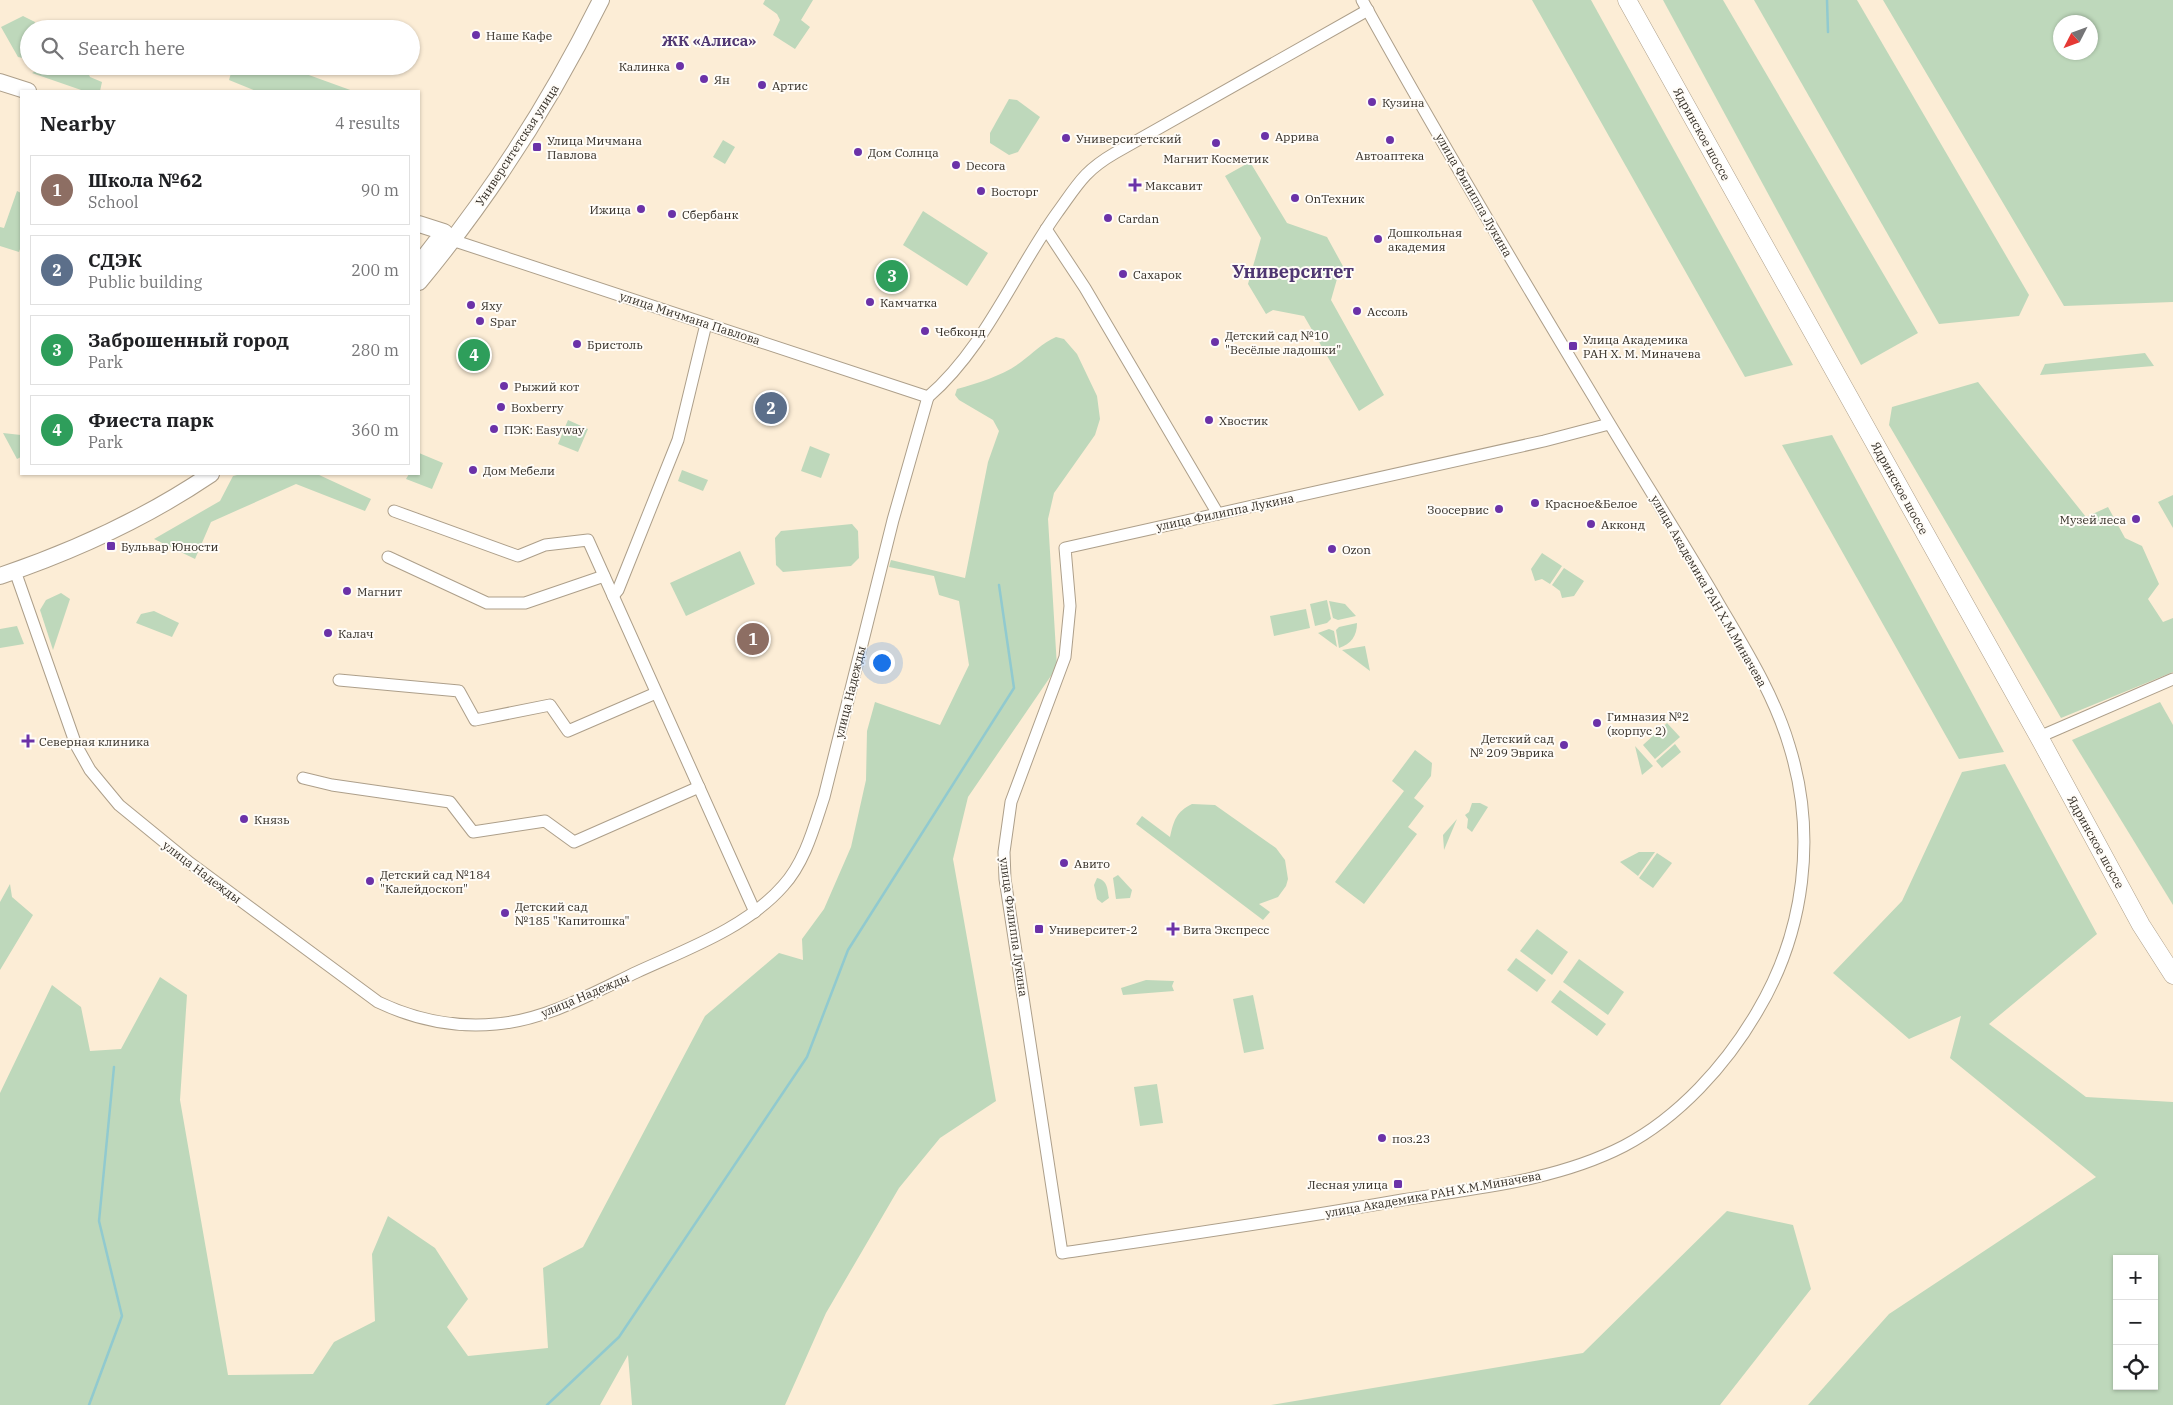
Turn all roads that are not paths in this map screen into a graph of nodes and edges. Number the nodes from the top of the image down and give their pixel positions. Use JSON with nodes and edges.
{"nodes":[{"id":1,"x":590,"y":0,"type":"edge"},
{"id":2,"x":601,"y":0,"type":"edge"},
{"id":3,"x":1362,"y":0,"type":"edge"},
{"id":4,"x":1627,"y":0,"type":"edge"},
{"id":5,"x":1368,"y":10,"type":"junction"},
{"id":6,"x":582,"y":27,"type":"junction"},
{"id":7,"x":0,"y":82,"type":"edge"},
{"id":8,"x":0,"y":92,"type":"edge"},
{"id":9,"x":20,"y":93,"type":"edge"},
{"id":10,"x":20,"y":94,"type":"edge"},
{"id":11,"x":420,"y":225,"type":"edge"},
{"id":12,"x":1046,"y":229,"type":"junction"},
{"id":13,"x":420,"y":234,"type":"edge"},
{"id":14,"x":444,"y":237,"type":"junction"},
{"id":15,"x":420,"y":263,"type":"edge"},
{"id":16,"x":420,"y":280,"type":"edge"},
{"id":17,"x":706,"y":324,"type":"junction"},
{"id":18,"x":928,"y":397,"type":"junction"},
{"id":19,"x":1609,"y":424,"type":"junction"},
{"id":20,"x":192,"y":475,"type":"edge"},
{"id":21,"x":209,"y":475,"type":"edge"},
{"id":22,"x":394,"y":511,"type":"dead end"},
{"id":23,"x":1218,"y":514,"type":"junction"},
{"id":24,"x":388,"y":557,"type":"dead end"},
{"id":25,"x":6,"y":569,"type":"edge"},
{"id":26,"x":604,"y":576,"type":"junction"},
{"id":27,"x":613,"y":596,"type":"junction"},
{"id":28,"x":2173,"y":679,"type":"edge"},
{"id":29,"x":338,"y":680,"type":"dead end"},
{"id":30,"x":656,"y":692,"type":"junction"},
{"id":31,"x":2039,"y":737,"type":"junction"},
{"id":32,"x":303,"y":778,"type":"dead end"},
{"id":33,"x":699,"y":787,"type":"junction"},
{"id":34,"x":755,"y":912,"type":"junction"},
{"id":35,"x":2173,"y":975,"type":"edge"},
{"id":36,"x":1062,"y":1253,"type":"joint"}],
"edges":[{"from":1,"to":6,"type":"main road","name":"Университетская улица"},
{"from":2,"to":6,"type":"main road","name":"Университетская улица"},
{"from":3,"to":5,"type":"street","name":"улица Филиппа Лукина"},
{"from":4,"to":31,"type":"main road","name":"Ядринское шоссе"},
{"from":5,"to":12,"type":"street"},
{"from":5,"to":19,"type":"street","name":"улица Филиппа Лукина"},
{"from":6,"to":14,"type":"main road","name":"Университетская улица"},
{"from":7,"to":9,"type":"main road"},
{"from":8,"to":10,"type":"main road"},
{"from":11,"to":14,"type":"main road","name":"улица Мичмана Павлова"},
{"from":12,"to":18,"type":"street"},
{"from":12,"to":23,"type":"street"},
{"from":13,"to":14,"type":"main road","name":"улица Мичмана Павлова"},
{"from":14,"to":15,"type":"main road","name":"Университетская улица"},
{"from":14,"to":16,"type":"main road","name":"Университетская улица"},
{"from":14,"to":17,"type":"street","name":"улица Мичмана Павлова"},
{"from":17,"to":18,"type":"street","name":"улица Мичмана Павлова"},
{"from":17,"to":27,"type":"street"},
{"from":18,"to":34,"type":"street","name":"улица Надежды"},
{"from":19,"to":23,"type":"street","name":"улица Филиппа Лукина"},
{"from":19,"to":36,"type":"street","name":"улица Академика РАН Х.М.Миначева"},
{"from":20,"to":25,"type":"main road"},
{"from":21,"to":25,"type":"main road"},
{"from":22,"to":26,"type":"street"},
{"from":23,"to":36,"type":"street","name":"улица Филиппа Лукина"},
{"from":24,"to":26,"type":"street"},
{"from":25,"to":34,"type":"street","name":"улица Надежды"},
{"from":26,"to":27,"type":"street"},
{"from":27,"to":30,"type":"street"},
{"from":28,"to":31,"type":"street"},
{"from":29,"to":30,"type":"street"},
{"from":30,"to":33,"type":"street"},
{"from":31,"to":35,"type":"main road","name":"Ядринское шоссе"},
{"from":32,"to":33,"type":"street"},
{"from":33,"to":34,"type":"street"}]}
